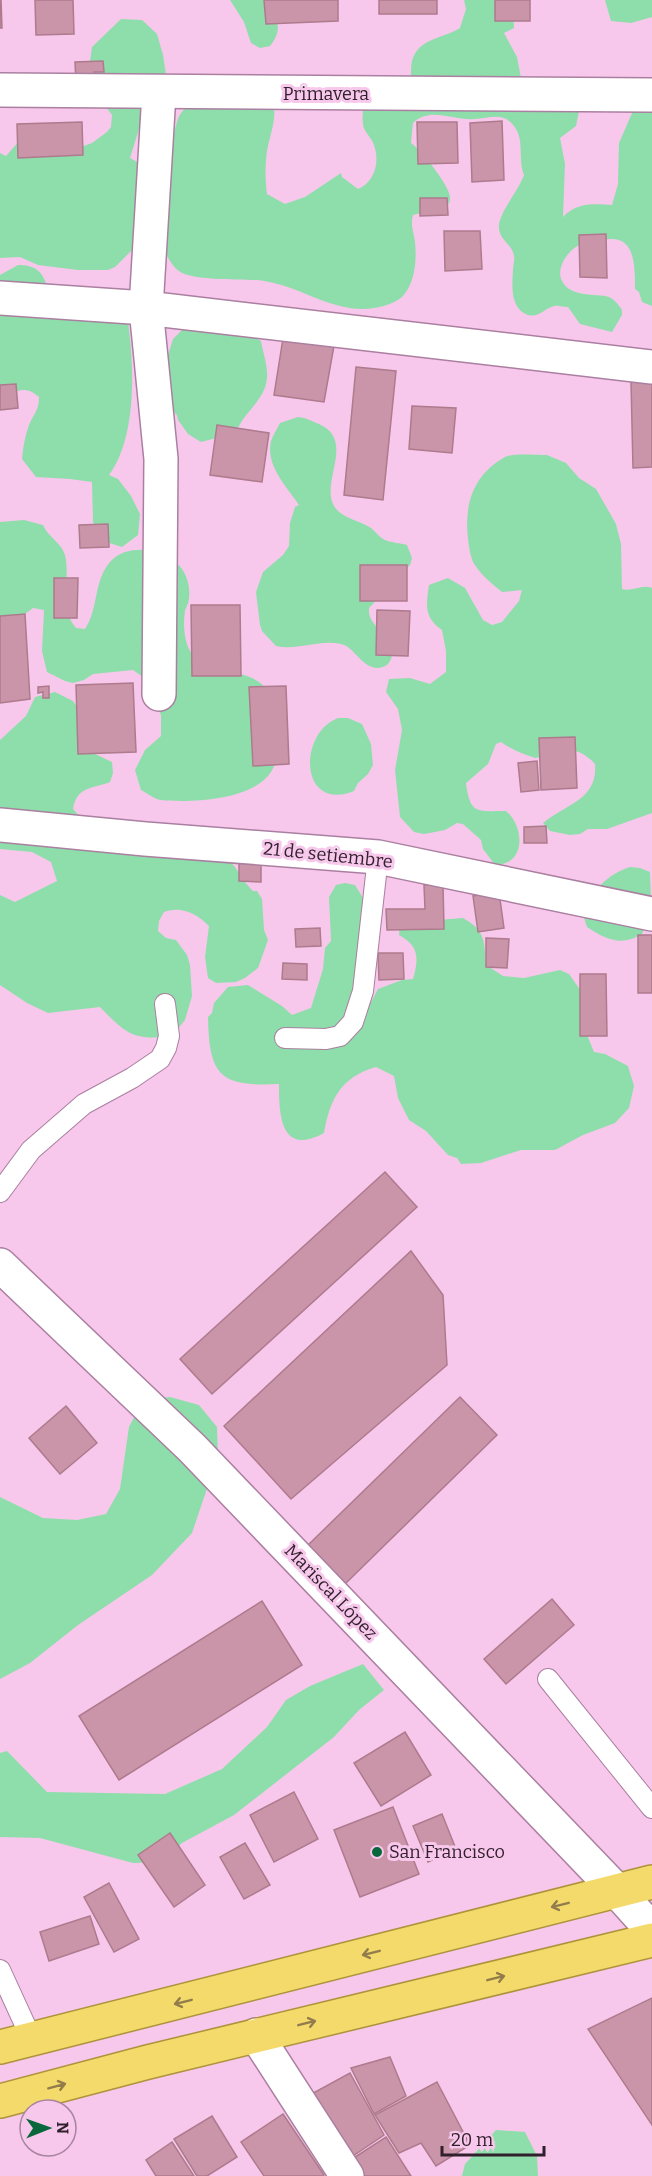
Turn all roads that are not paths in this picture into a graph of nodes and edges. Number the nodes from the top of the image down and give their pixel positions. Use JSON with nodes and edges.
{"nodes":[{"id":1,"x":0,"y":90,"type":"edge"},
{"id":2,"x":159,"y":93,"type":"junction"},
{"id":3,"x":652,"y":95,"type":"edge"},
{"id":4,"x":0,"y":298,"type":"edge"},
{"id":5,"x":146,"y":308,"type":"junction"},
{"id":6,"x":652,"y":367,"type":"edge"},
{"id":7,"x":159,"y":694,"type":"dead end"},
{"id":8,"x":0,"y":825,"type":"edge"},
{"id":9,"x":378,"y":857,"type":"junction"},
{"id":10,"x":652,"y":914,"type":"edge"},
{"id":11,"x":165,"y":1004,"type":"dead end"},
{"id":12,"x":285,"y":1038,"type":"dead end"},
{"id":13,"x":0,"y":1192,"type":"edge"},
{"id":14,"x":0,"y":1265,"type":"edge"},
{"id":15,"x":548,"y":1679,"type":"dead end"},
{"id":16,"x":652,"y":1808,"type":"edge"},
{"id":17,"x":652,"y":1882,"type":"edge"},
{"id":18,"x":617,"y":1891,"type":"junction"},
{"id":19,"x":652,"y":1930,"type":"edge"},
{"id":20,"x":652,"y":1940,"type":"edge"},
{"id":21,"x":0,"y":1970,"type":"edge"},
{"id":22,"x":256,"y":2035,"type":"junction"},
{"id":23,"x":32,"y":2040,"type":"junction"},
{"id":24,"x":0,"y":2047,"type":"edge"},
{"id":25,"x":0,"y":2102,"type":"edge"},
{"id":26,"x":347,"y":2176,"type":"edge"}],
"edges":[{"from":1,"to":2,"type":"street","name":"Primavera"},
{"from":2,"to":3,"type":"street","name":"Primavera"},
{"from":2,"to":5,"type":"street"},
{"from":4,"to":5,"type":"street"},
{"from":5,"to":6,"type":"street"},
{"from":5,"to":7,"type":"street"},
{"from":8,"to":9,"type":"street","name":"21 de setiembre"},
{"from":9,"to":10,"type":"street","name":"21 de setiembre"},
{"from":9,"to":12,"type":"lane"},
{"from":11,"to":13,"type":"lane"},
{"from":14,"to":18,"type":"street","name":"Mariscal López"},
{"from":15,"to":16,"type":"lane"},
{"from":17,"to":18,"type":"highway"},
{"from":18,"to":19,"type":"street","name":"Mariscal López"},
{"from":18,"to":23,"type":"highway","one_way":true},
{"from":22,"to":20,"type":"highway","one_way":true},
{"from":21,"to":23,"type":"lane"},
{"from":25,"to":22,"type":"highway","one_way":true},
{"from":22,"to":26,"type":"street"},
{"from":23,"to":24,"type":"highway"}]}
